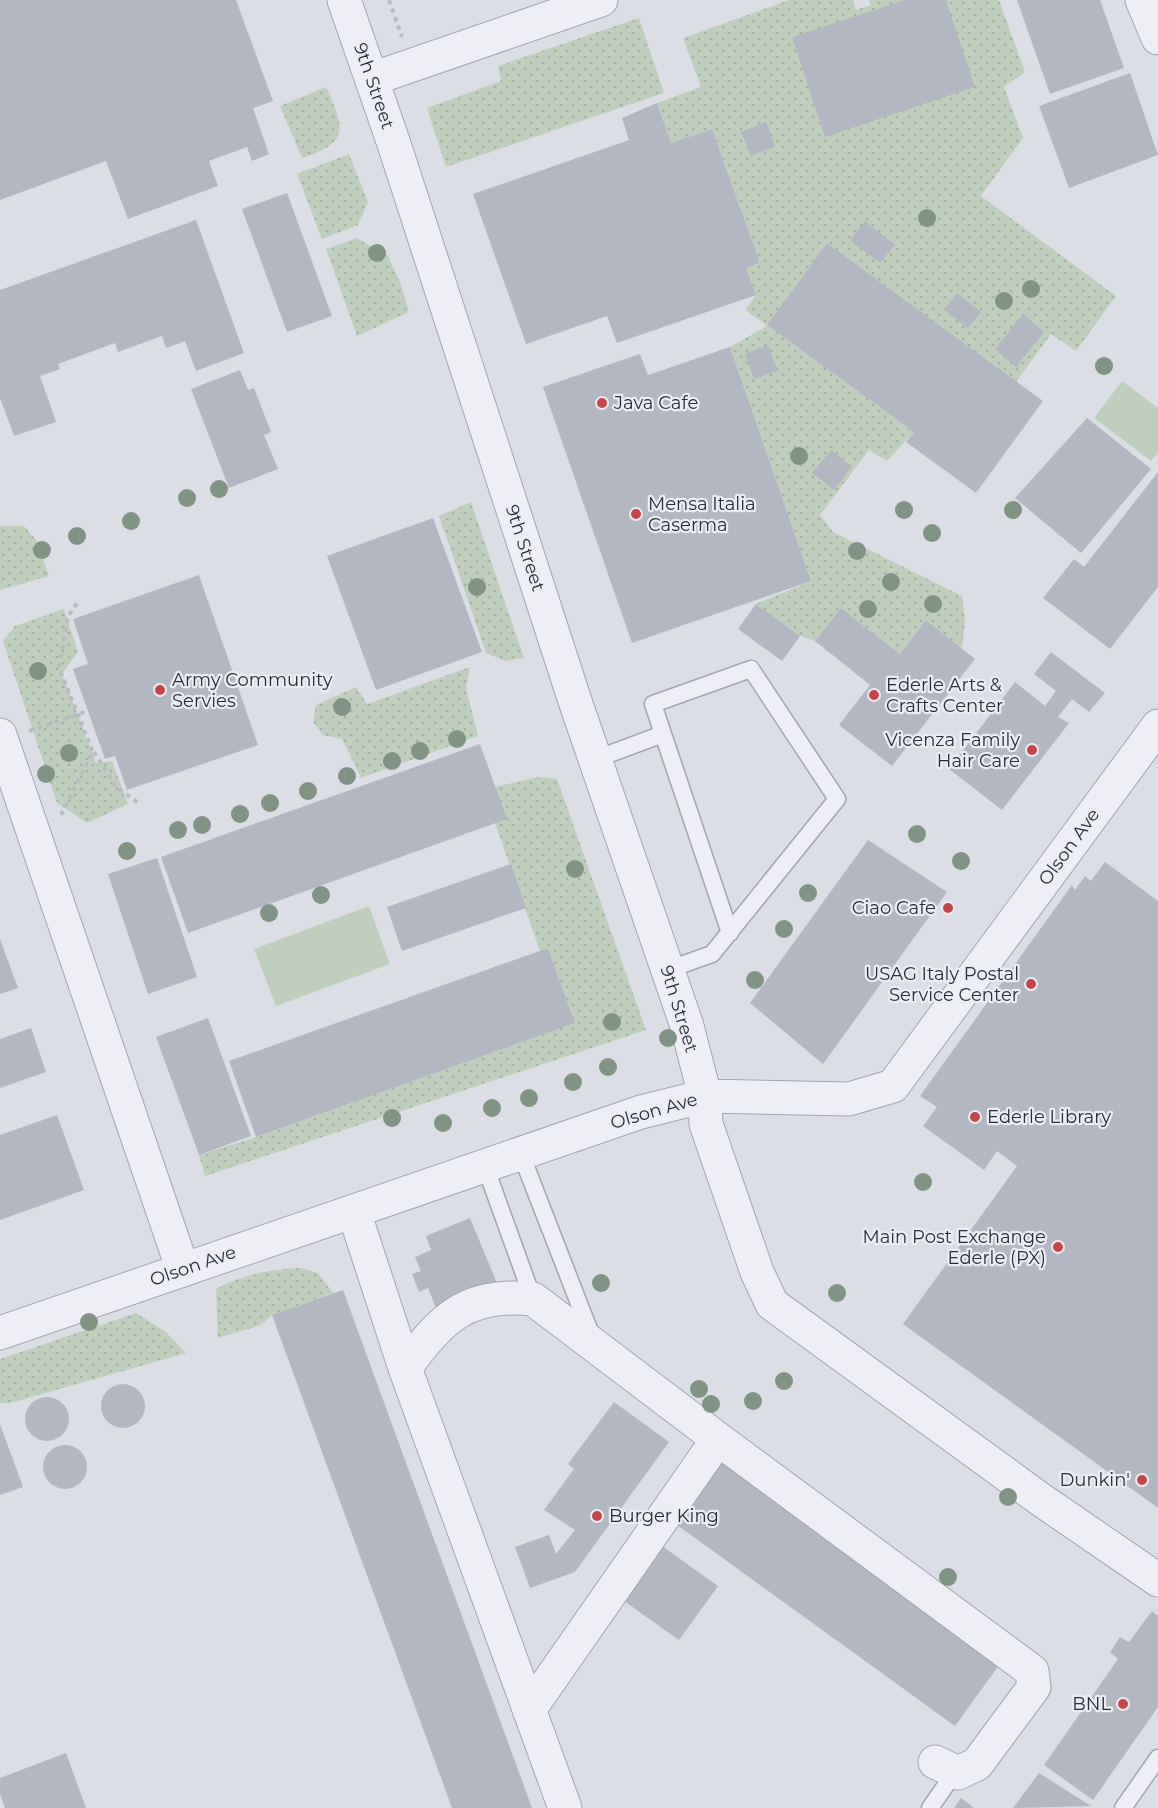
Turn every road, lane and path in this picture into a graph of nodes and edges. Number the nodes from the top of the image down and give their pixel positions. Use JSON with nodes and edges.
{"nodes":[{"id":1,"x":344,"y":0,"type":"edge"},
{"id":2,"x":601,"y":0,"type":"edge"},
{"id":3,"x":1142,"y":0,"type":"edge"},
{"id":4,"x":1158,"y":38,"type":"edge"},
{"id":5,"x":372,"y":80,"type":"junction"},
{"id":6,"x":78,"y":602,"type":"dead end"},
{"id":7,"x":88,"y":711,"type":"dead end"},
{"id":8,"x":78,"y":714,"type":"junction"},
{"id":9,"x":1158,"y":726,"type":"edge"},
{"id":10,"x":663,"y":734,"type":"junction"},
{"id":11,"x":1,"y":737,"type":"edge"},
{"id":12,"x":93,"y":752,"type":"junction"},
{"id":13,"x":596,"y":759,"type":"junction"},
{"id":14,"x":140,"y":804,"type":"dead end"},
{"id":15,"x":62,"y":814,"type":"dead end"},
{"id":16,"x":730,"y":933,"type":"junction"},
{"id":17,"x":667,"y":970,"type":"junction"},
{"id":18,"x":705,"y":1096,"type":"junction"},
{"id":19,"x":521,"y":1154,"type":"junction"},
{"id":20,"x":485,"y":1166,"type":"junction"},
{"id":21,"x":354,"y":1212,"type":"junction"},
{"id":22,"x":183,"y":1270,"type":"junction"},
{"id":23,"x":533,"y":1299,"type":"junction"},
{"id":24,"x":0,"y":1332,"type":"edge"},
{"id":25,"x":595,"y":1346,"type":"junction"},
{"id":26,"x":405,"y":1368,"type":"junction"},
{"id":27,"x":718,"y":1439,"type":"junction"},
{"id":28,"x":1158,"y":1580,"type":"edge"},
{"id":29,"x":529,"y":1710,"type":"junction"},
{"id":30,"x":1158,"y":1758,"type":"edge"},
{"id":31,"x":945,"y":1767,"type":"joint"},
{"id":32,"x":565,"y":1808,"type":"edge"},
{"id":33,"x":930,"y":1808,"type":"edge"},
{"id":34,"x":1123,"y":1808,"type":"edge"}],
"edges":[{"from":1,"to":5,"type":"street","name":"9th Street"},
{"from":2,"to":5,"type":"street"},
{"from":3,"to":4,"type":"street"},
{"from":5,"to":13,"type":"street","name":"9th Street"},
{"from":6,"to":8,"type":"path"},
{"from":7,"to":8,"type":"path"},
{"from":8,"to":11,"type":"path"},
{"from":8,"to":12,"type":"path"},
{"from":9,"to":18,"type":"street","name":"Olson Ave"},
{"from":10,"to":13,"type":"lane"},
{"from":10,"to":16,"type":"lane"},
{"from":10,"to":16,"type":"lane"},
{"from":11,"to":22,"type":"street"},
{"from":12,"to":14,"type":"path"},
{"from":12,"to":15,"type":"path"},
{"from":13,"to":17,"type":"street","name":"9th Street"},
{"from":16,"to":17,"type":"lane"},
{"from":17,"to":18,"type":"street","name":"9th Street"},
{"from":18,"to":19,"type":"street","name":"Olson Ave"},
{"from":18,"to":28,"type":"street","name":"9th Street"},
{"from":19,"to":20,"type":"street","name":"Olson Ave"},
{"from":19,"to":25,"type":"lane"},
{"from":20,"to":21,"type":"street","name":"Olson Ave"},
{"from":20,"to":23,"type":"lane"},
{"from":21,"to":22,"type":"street","name":"Olson Ave"},
{"from":21,"to":26,"type":"street"},
{"from":22,"to":24,"type":"street","name":"Olson Ave"},
{"from":23,"to":25,"type":"street"},
{"from":23,"to":26,"type":"street"},
{"from":25,"to":27,"type":"street"},
{"from":26,"to":29,"type":"street"},
{"from":27,"to":29,"type":"street"},
{"from":27,"to":31,"type":"street"},
{"from":29,"to":32,"type":"street"},
{"from":30,"to":34,"type":"lane"},
{"from":31,"to":33,"type":"lane"}]}
